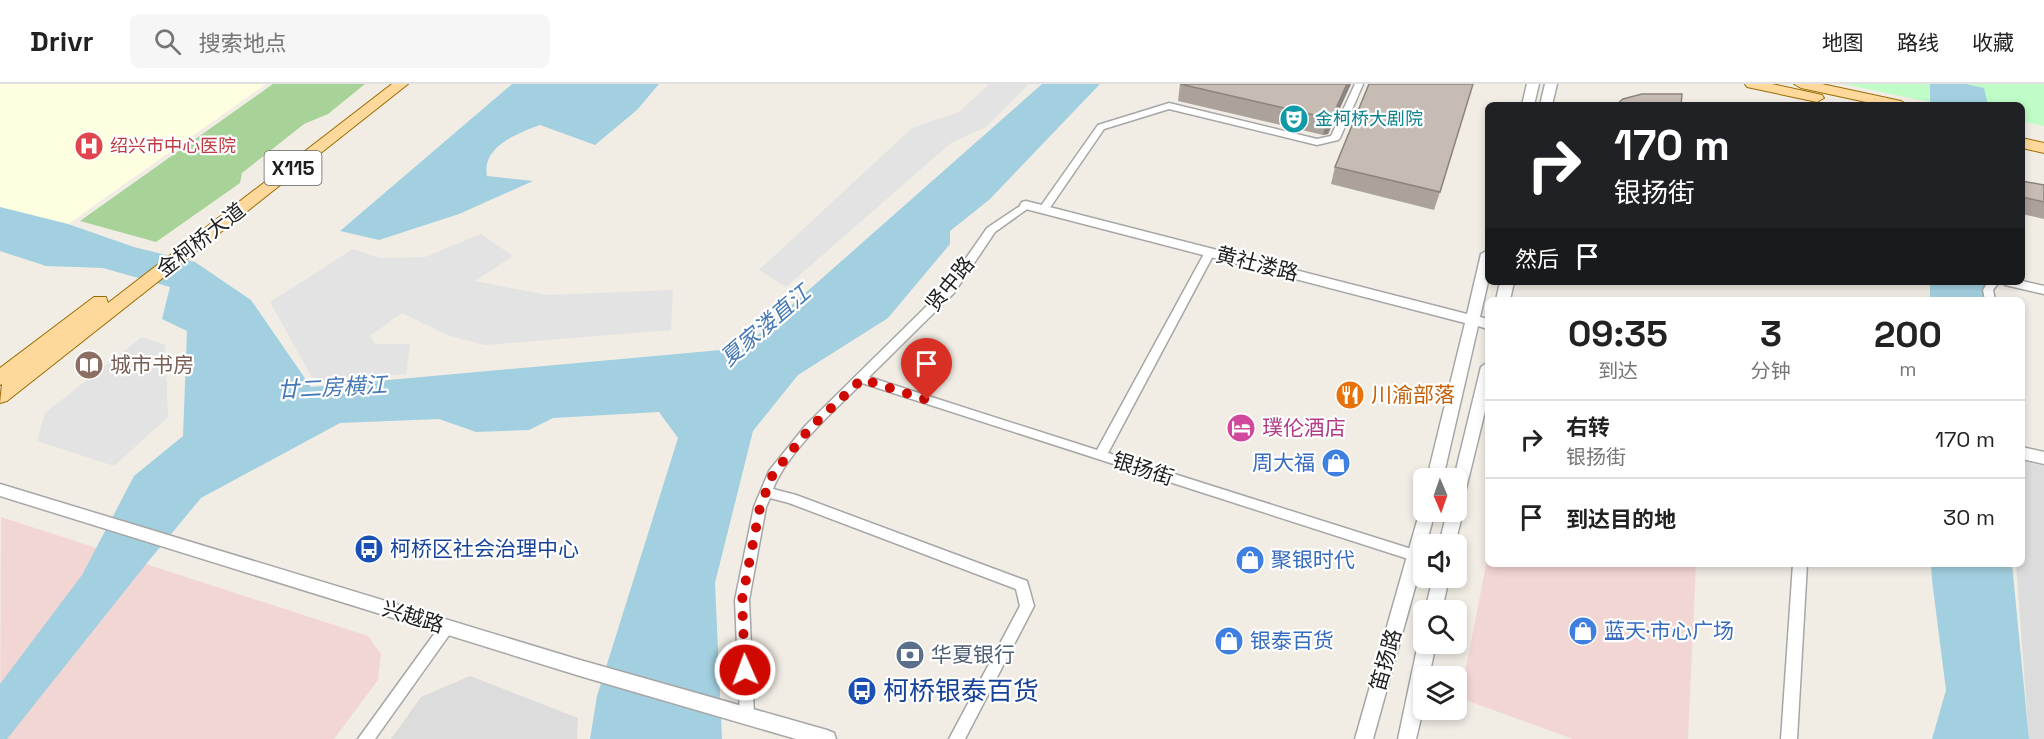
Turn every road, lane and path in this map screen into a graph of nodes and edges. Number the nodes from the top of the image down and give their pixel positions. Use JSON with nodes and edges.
{"nodes":[{"id":1,"x":380,"y":84,"type":"edge"},
{"id":2,"x":401,"y":84,"type":"edge"},
{"id":3,"x":1359,"y":84,"type":"edge"},
{"id":4,"x":1533,"y":84,"type":"edge"},
{"id":5,"x":1551,"y":84,"type":"edge"},
{"id":6,"x":1752,"y":84,"type":"edge"},
{"id":7,"x":1801,"y":84,"type":"edge"},
{"id":8,"x":1529,"y":102,"type":"edge"},
{"id":9,"x":1547,"y":102,"type":"edge"},
{"id":10,"x":1835,"y":102,"type":"edge"},
{"id":11,"x":1887,"y":102,"type":"edge"},
{"id":12,"x":2025,"y":132,"type":"edge"},
{"id":13,"x":2044,"y":135,"type":"edge"},
{"id":14,"x":2025,"y":144,"type":"edge"},
{"id":15,"x":2044,"y":147,"type":"edge"},
{"id":16,"x":1026,"y":205,"type":"joint"},
{"id":17,"x":1043,"y":210,"type":"junction"},
{"id":18,"x":1210,"y":252,"type":"junction"},
{"id":19,"x":1485,"y":265,"type":"edge"},
{"id":20,"x":136,"y":282,"type":"junction"},
{"id":21,"x":2022,"y":285,"type":"edge"},
{"id":22,"x":2044,"y":290,"type":"edge"},
{"id":23,"x":1471,"y":319,"type":"junction"},
{"id":24,"x":1485,"y":323,"type":"edge"},
{"id":25,"x":0,"y":378,"type":"edge"},
{"id":26,"x":862,"y":379,"type":"junction"},
{"id":27,"x":1485,"y":380,"type":"edge"},
{"id":28,"x":0,"y":396,"type":"edge"},
{"id":29,"x":2025,"y":454,"type":"edge"},
{"id":30,"x":1100,"y":456,"type":"junction"},
{"id":31,"x":2044,"y":458,"type":"edge"},
{"id":32,"x":1437,"y":468,"type":"edge"},
{"id":33,"x":1464,"y":468,"type":"edge"},
{"id":34,"x":0,"y":490,"type":"edge"},
{"id":35,"x":766,"y":492,"type":"junction"},
{"id":36,"x":1413,"y":555,"type":"edge"},
{"id":37,"x":1800,"y":567,"type":"edge"},
{"id":38,"x":1413,"y":580,"type":"edge"},
{"id":39,"x":447,"y":627,"type":"junction"},
{"id":40,"x":1425,"y":654,"type":"edge"},
{"id":41,"x":740,"y":715,"type":"junction"},
{"id":42,"x":366,"y":739,"type":"edge"},
{"id":43,"x":827,"y":739,"type":"edge"},
{"id":44,"x":957,"y":739,"type":"edge"},
{"id":45,"x":1364,"y":739,"type":"edge"},
{"id":46,"x":1407,"y":739,"type":"edge"},
{"id":47,"x":1789,"y":739,"type":"edge"}],
"edges":[{"from":1,"to":20,"type":"main road","name":"金柯桥大道","number":"X115"},
{"from":2,"to":20,"type":"main road","name":"金柯桥大道","number":"X115"},
{"from":3,"to":17,"type":"street"},
{"from":4,"to":8,"type":"street"},
{"from":5,"to":9,"type":"street"},
{"from":6,"to":10,"type":"main road"},
{"from":7,"to":11,"type":"main road"},
{"from":12,"to":13,"type":"main road"},
{"from":14,"to":15,"type":"main road"},
{"from":16,"to":17,"type":"street","name":"黄社溇路"},
{"from":16,"to":26,"type":"street","name":"贤中路"},
{"from":17,"to":18,"type":"street","name":"黄社溇路"},
{"from":18,"to":23,"type":"street","name":"黄社溇路"},
{"from":18,"to":30,"type":"street"},
{"from":19,"to":23,"type":"street"},
{"from":20,"to":25,"type":"main road","name":"金柯桥大道","number":"X115"},
{"from":20,"to":28,"type":"main road","name":"金柯桥大道","number":"X115"},
{"from":21,"to":22,"type":"street"},
{"from":23,"to":24,"type":"street","name":"黄社溇路"},
{"from":23,"to":32,"type":"street"},
{"from":26,"to":30,"type":"street","name":"银扬街"},
{"from":26,"to":35,"type":"street","name":"贤中路"},
{"from":27,"to":33,"type":"street"},
{"from":29,"to":31,"type":"street"},
{"from":30,"to":36,"type":"street","name":"银扬街"},
{"from":34,"to":39,"type":"street","name":"兴越路"},
{"from":35,"to":41,"type":"street","name":"贤中路"},
{"from":35,"to":44,"type":"street"},
{"from":37,"to":47,"type":"street"},
{"from":38,"to":45,"type":"street","name":"笛扬路"},
{"from":39,"to":41,"type":"street","name":"兴越路"},
{"from":39,"to":42,"type":"street"},
{"from":40,"to":46,"type":"street","name":"笛扬路"},
{"from":41,"to":43,"type":"street","name":"兴越路"}]}
